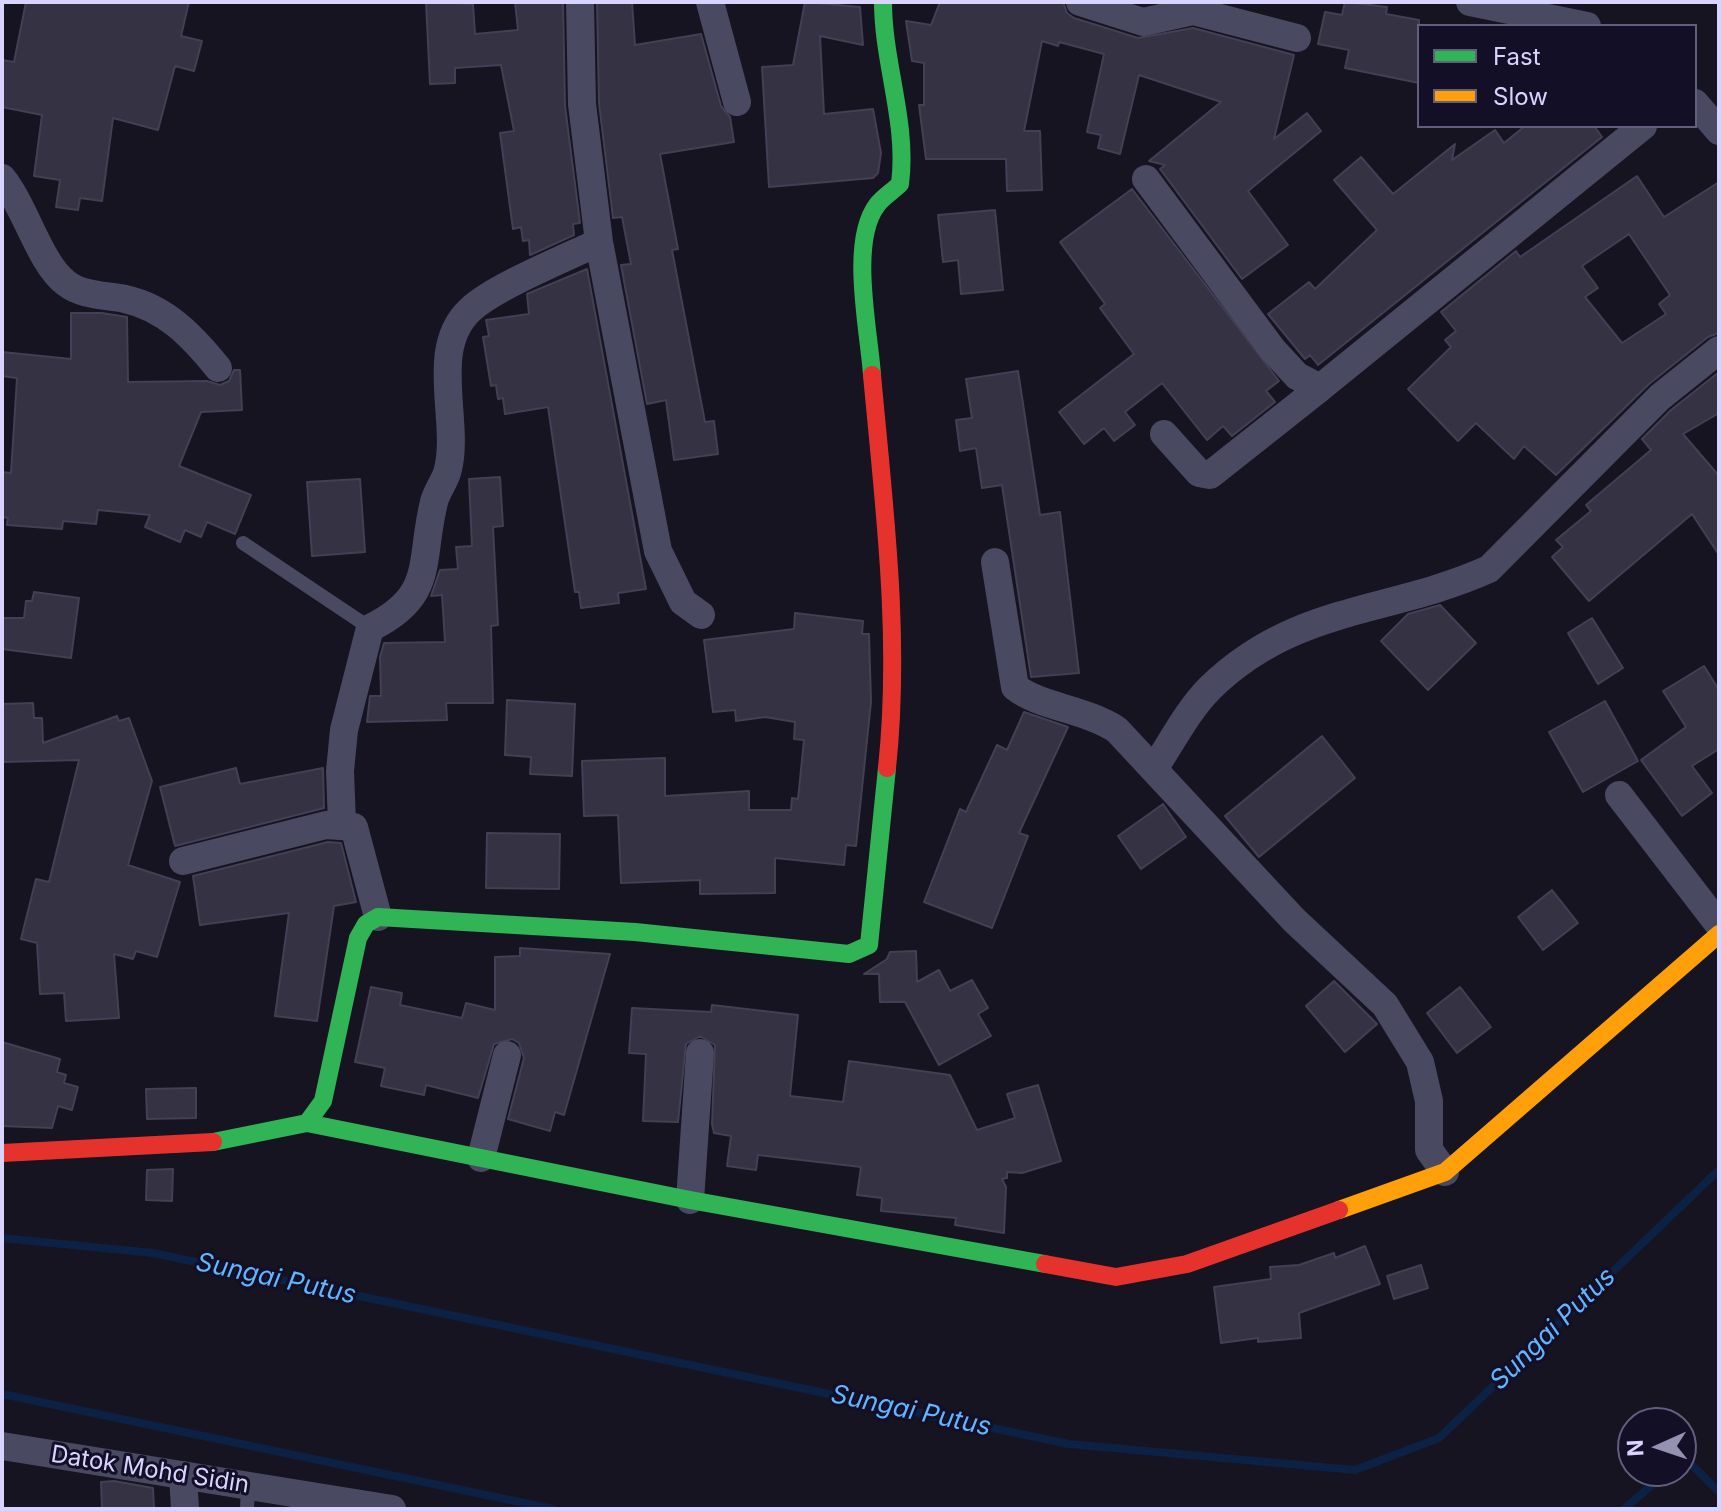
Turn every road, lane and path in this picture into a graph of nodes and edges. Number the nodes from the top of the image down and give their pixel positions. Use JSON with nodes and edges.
{"nodes":[{"id":1,"x":580,"y":2,"type":"edge"},
{"id":2,"x":710,"y":2,"type":"edge"},
{"id":3,"x":883,"y":2,"type":"edge"},
{"id":4,"x":1080,"y":2,"type":"edge"},
{"id":5,"x":1470,"y":2,"type":"edge"},
{"id":6,"x":1551,"y":23,"type":"edge"},
{"id":7,"x":1297,"y":38,"type":"dead end"},
{"id":8,"x":737,"y":102,"type":"dead end"},
{"id":9,"x":1697,"y":105,"type":"edge"},
{"id":10,"x":1631,"y":130,"type":"edge"},
{"id":11,"x":1719,"y":131,"type":"edge"},
{"id":12,"x":2,"y":178,"type":"edge"},
{"id":13,"x":1146,"y":179,"type":"dead end"},
{"id":14,"x":599,"y":242,"type":"junction"},
{"id":15,"x":1719,"y":350,"type":"edge"},
{"id":16,"x":218,"y":368,"type":"dead end"},
{"id":17,"x":1320,"y":388,"type":"junction"},
{"id":18,"x":1164,"y":434,"type":"dead end"},
{"id":19,"x":243,"y":543,"type":"dead end"},
{"id":20,"x":995,"y":562,"type":"dead end"},
{"id":21,"x":701,"y":615,"type":"dead end"},
{"id":22,"x":370,"y":628,"type":"junction"},
{"id":23,"x":1154,"y":769,"type":"junction"},
{"id":24,"x":1619,"y":795,"type":"dead end"},
{"id":25,"x":342,"y":824,"type":"junction"},
{"id":26,"x":183,"y":861,"type":"dead end"},
{"id":27,"x":378,"y":917,"type":"junction"},
{"id":28,"x":1719,"y":925,"type":"edge"},
{"id":29,"x":1719,"y":934,"type":"edge"},
{"id":30,"x":700,"y":1053,"type":"dead end"},
{"id":31,"x":507,"y":1055,"type":"dead end"},
{"id":32,"x":307,"y":1123,"type":"junction"},
{"id":33,"x":2,"y":1153,"type":"edge"},
{"id":34,"x":481,"y":1158,"type":"junction"},
{"id":35,"x":1445,"y":1172,"type":"junction"},
{"id":36,"x":690,"y":1200,"type":"junction"},
{"id":37,"x":2,"y":1446,"type":"edge"},
{"id":38,"x":183,"y":1475,"type":"junction"},
{"id":39,"x":248,"y":1497,"type":"edge"},
{"id":40,"x":185,"y":1509,"type":"edge"},
{"id":41,"x":392,"y":1509,"type":"edge"}],
"edges":[{"from":1,"to":14,"type":"street"},
{"from":2,"to":8,"type":"street"},
{"from":3,"to":27,"type":"street"},
{"from":4,"to":7,"type":"street"},
{"from":5,"to":6,"type":"street"},
{"from":9,"to":11,"type":"street"},
{"from":10,"to":17,"type":"street"},
{"from":12,"to":16,"type":"street"},
{"from":13,"to":17,"type":"street"},
{"from":14,"to":21,"type":"street"},
{"from":14,"to":22,"type":"street"},
{"from":15,"to":23,"type":"street"},
{"from":17,"to":18,"type":"street"},
{"from":19,"to":22,"type":"lane"},
{"from":20,"to":23,"type":"street"},
{"from":22,"to":25,"type":"street"},
{"from":23,"to":35,"type":"street"},
{"from":24,"to":28,"type":"street"},
{"from":25,"to":26,"type":"street"},
{"from":25,"to":27,"type":"street"},
{"from":27,"to":32,"type":"street"},
{"from":29,"to":35,"type":"street"},
{"from":30,"to":36,"type":"street"},
{"from":31,"to":34,"type":"street"},
{"from":32,"to":33,"type":"street"},
{"from":32,"to":34,"type":"street"},
{"from":34,"to":36,"type":"street"},
{"from":35,"to":36,"type":"street"},
{"from":37,"to":38,"type":"street","name":"Datok Mohd Sidin"},
{"from":38,"to":39,"type":"street","name":"Datok Mohd Sidin"},
{"from":38,"to":40,"type":"street"},
{"from":39,"to":41,"type":"street","name":"Datok Mohd Sidin"}]}
